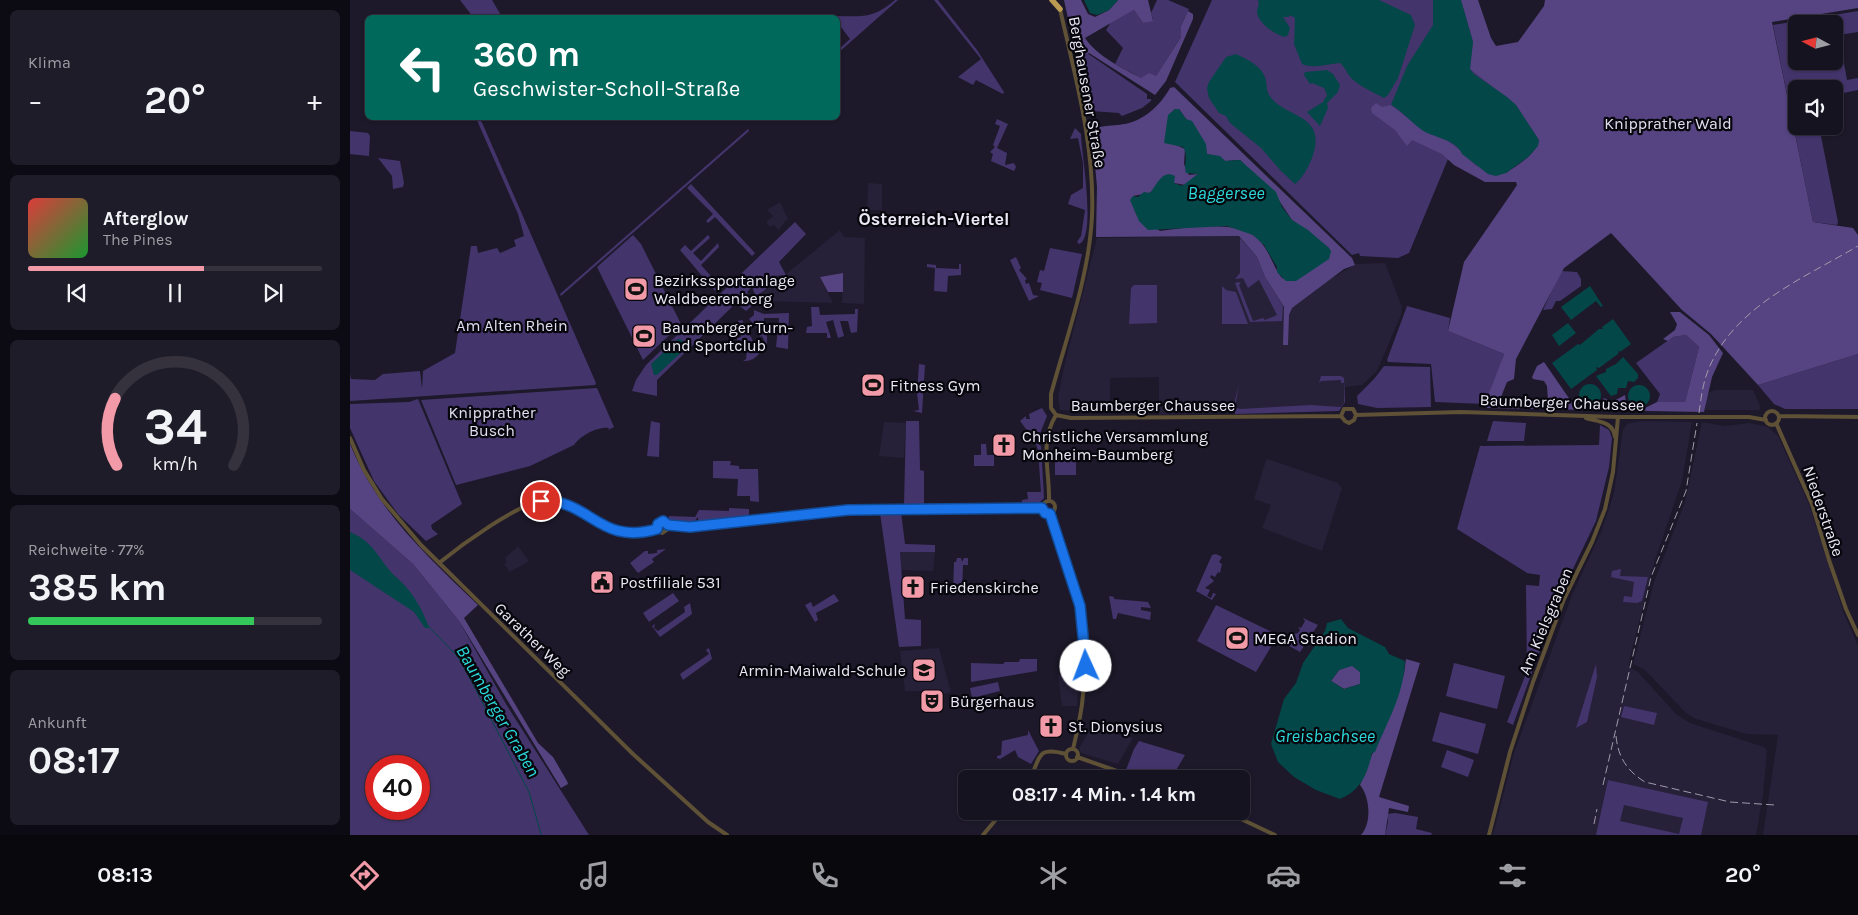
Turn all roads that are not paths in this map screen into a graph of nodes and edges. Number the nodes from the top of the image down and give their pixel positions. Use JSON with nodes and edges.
{"nodes":[{"id":1,"x":1052,"y":0,"type":"edge"},
{"id":2,"x":1060,"y":9,"type":"joint"},
{"id":3,"x":1056,"y":415,"type":"junction"},
{"id":4,"x":1356,"y":415,"type":"junction"},
{"id":5,"x":1341,"y":416,"type":"junction"},
{"id":6,"x":1582,"y":416,"type":"junction"},
{"id":7,"x":1779,"y":416,"type":"junction"},
{"id":8,"x":1618,"y":417,"type":"junction"},
{"id":9,"x":1858,"y":417,"type":"edge"},
{"id":10,"x":1766,"y":420,"type":"junction"},
{"id":11,"x":1776,"y":424,"type":"junction"},
{"id":12,"x":350,"y":438,"type":"edge"},
{"id":13,"x":1616,"y":444,"type":"junction"},
{"id":14,"x":1049,"y":501,"type":"junction"},
{"id":15,"x":1042,"y":508,"type":"junction"},
{"id":16,"x":1050,"y":514,"type":"junction"},
{"id":17,"x":668,"y":527,"type":"junction"},
{"id":18,"x":657,"y":529,"type":"junction"},
{"id":19,"x":439,"y":563,"type":"junction"},
{"id":20,"x":1858,"y":635,"type":"edge"},
{"id":21,"x":1073,"y":749,"type":"junction"},
{"id":22,"x":1066,"y":754,"type":"junction"},
{"id":23,"x":1077,"y":757,"type":"junction"},
{"id":24,"x":1033,"y":770,"type":"edge"},
{"id":25,"x":1114,"y":770,"type":"edge"},
{"id":26,"x":996,"y":820,"type":"edge"},
{"id":27,"x":1244,"y":820,"type":"edge"},
{"id":28,"x":726,"y":835,"type":"edge"},
{"id":29,"x":983,"y":835,"type":"edge"},
{"id":30,"x":1276,"y":835,"type":"edge"},
{"id":31,"x":1489,"y":835,"type":"edge"}],
"edges":[{"from":1,"to":2,"type":"highway"},
{"from":2,"to":3,"type":"street","name":"Berghausener Straße"},
{"from":3,"to":5,"type":"street","name":"Baumberger Chaussee"},
{"from":3,"to":14,"type":"street"},
{"from":4,"to":5,"type":"street"},
{"from":4,"to":5,"type":"street"},
{"from":4,"to":6,"type":"street","name":"Baumberger Chaussee"},
{"from":6,"to":8,"type":"street","name":"Baumberger Chaussee"},
{"from":6,"to":13,"type":"street"},
{"from":7,"to":9,"type":"street"},
{"from":7,"to":10,"type":"street"},
{"from":7,"to":11,"type":"street"},
{"from":8,"to":10,"type":"street","name":"Baumberger Chaussee"},
{"from":8,"to":13,"type":"street","name":"Am Kielsgraben"},
{"from":10,"to":11,"type":"street"},
{"from":11,"to":20,"type":"street","name":"Niederstraße"},
{"from":12,"to":19,"type":"street","name":"Garather Weg"},
{"from":13,"to":31,"type":"street","name":"Am Kielsgraben"},
{"from":14,"to":15,"type":"street"},
{"from":14,"to":16,"type":"street"},
{"from":15,"to":16,"type":"street"},
{"from":15,"to":17,"type":"street"},
{"from":16,"to":21,"type":"street"},
{"from":17,"to":18,"type":"street"},
{"from":17,"to":18,"type":"street"},
{"from":18,"to":19,"type":"street"},
{"from":19,"to":28,"type":"street","name":"Garather Weg"},
{"from":21,"to":22,"type":"street"},
{"from":21,"to":23,"type":"street"},
{"from":22,"to":23,"type":"street"},
{"from":22,"to":24,"type":"street"},
{"from":23,"to":25,"type":"street"},
{"from":26,"to":29,"type":"street"},
{"from":27,"to":30,"type":"street"}]}
